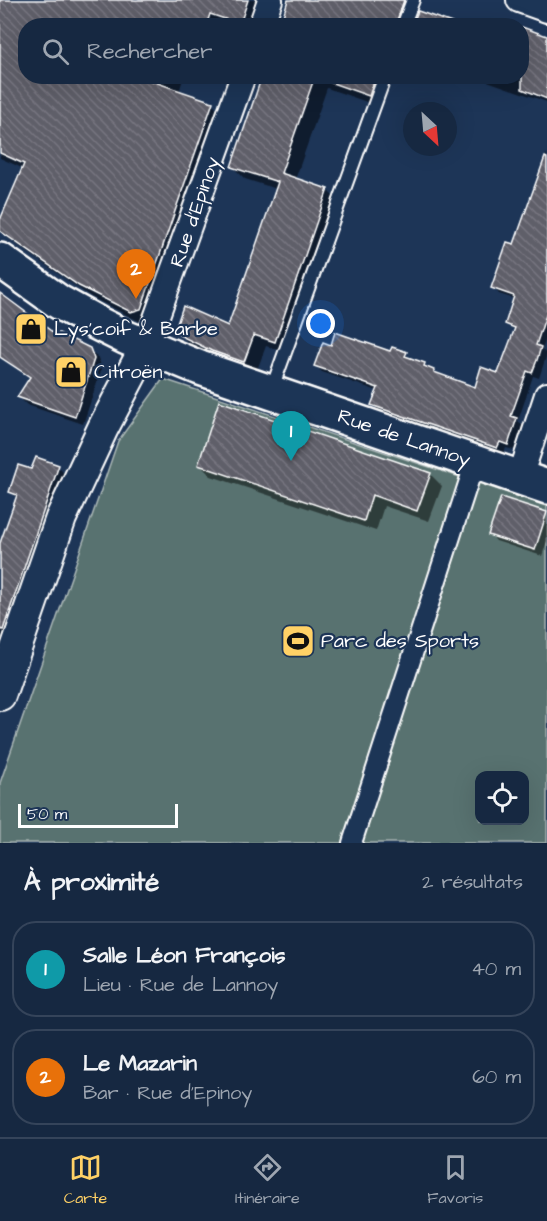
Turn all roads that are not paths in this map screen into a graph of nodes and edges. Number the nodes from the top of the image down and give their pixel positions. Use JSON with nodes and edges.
{"nodes":[{"id":1,"x":270,"y":0,"type":"edge"},
{"id":2,"x":412,"y":0,"type":"edge"},
{"id":3,"x":519,"y":0,"type":"edge"},
{"id":4,"x":547,"y":10,"type":"edge"},
{"id":5,"x":264,"y":18,"type":"edge"},
{"id":6,"x":406,"y":18,"type":"edge"},
{"id":7,"x":240,"y":84,"type":"edge"},
{"id":8,"x":382,"y":84,"type":"edge"},
{"id":9,"x":0,"y":260,"type":"edge"},
{"id":10,"x":136,"y":342,"type":"junction"},
{"id":11,"x":271,"y":392,"type":"junction"},
{"id":12,"x":547,"y":395,"type":"edge"},
{"id":13,"x":475,"y":462,"type":"junction"},
{"id":14,"x":534,"y":482,"type":"edge"},
{"id":15,"x":0,"y":695,"type":"edge"},
{"id":16,"x":352,"y":843,"type":"edge"}],
"edges":[{"from":1,"to":5,"type":"street"},
{"from":2,"to":6,"type":"lane"},
{"from":3,"to":4,"type":"street"},
{"from":7,"to":10,"type":"street","name":"Rue d'Epinoy"},
{"from":8,"to":11,"type":"lane"},
{"from":9,"to":10,"type":"main road","name":"Rue de Lannoy"},
{"from":10,"to":11,"type":"main road","name":"Rue de Lannoy"},
{"from":10,"to":15,"type":"street"},
{"from":11,"to":13,"type":"main road","name":"Rue de Lannoy"},
{"from":12,"to":14,"type":"street"},
{"from":13,"to":14,"type":"main road","name":"Rue de Lannoy"},
{"from":13,"to":16,"type":"street"}]}
